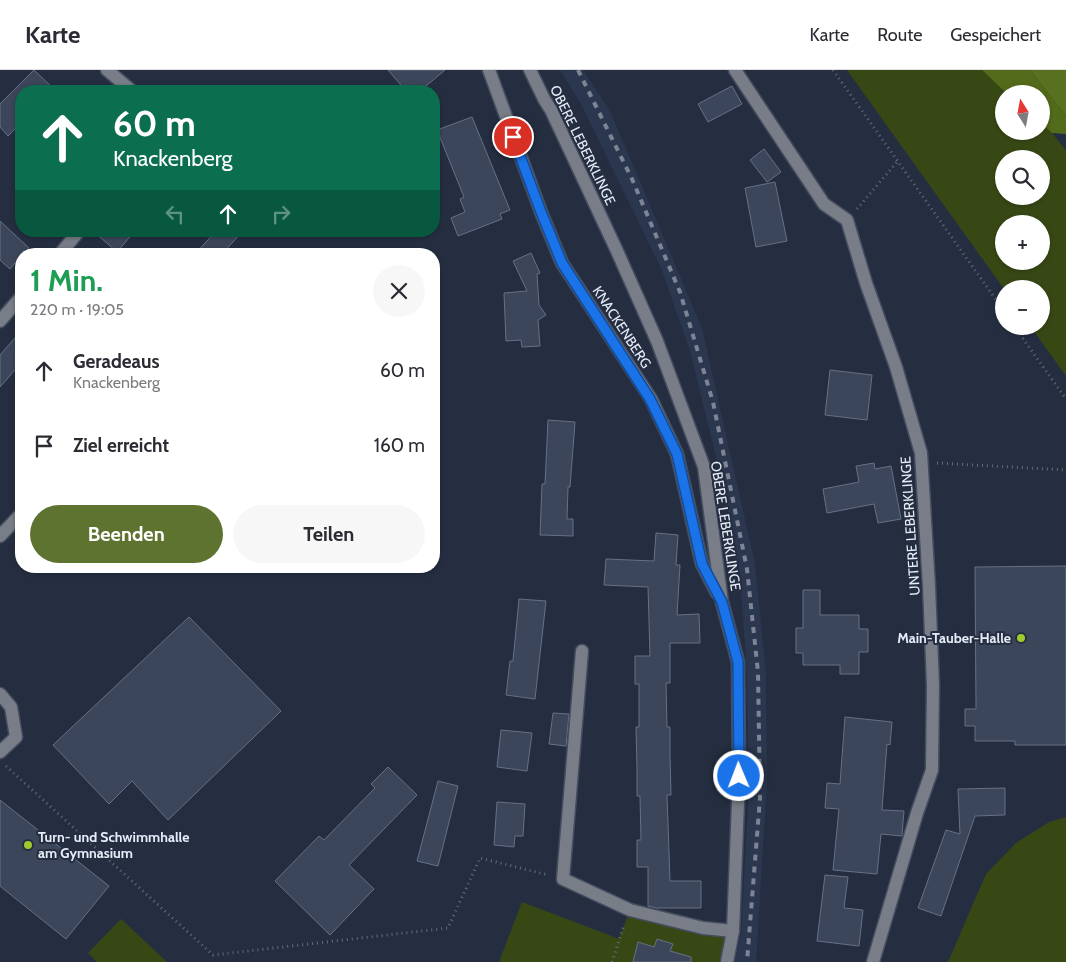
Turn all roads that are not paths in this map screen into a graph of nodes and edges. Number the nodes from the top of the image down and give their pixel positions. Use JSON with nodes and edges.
{"nodes":[{"id":1,"x":107,"y":70,"type":"edge"},
{"id":2,"x":489,"y":70,"type":"edge"},
{"id":3,"x":530,"y":70,"type":"edge"},
{"id":4,"x":735,"y":70,"type":"edge"},
{"id":5,"x":125,"y":85,"type":"edge"},
{"id":6,"x":74,"y":237,"type":"edge"},
{"id":7,"x":65,"y":248,"type":"edge"},
{"id":8,"x":15,"y":304,"type":"edge"},
{"id":9,"x":0,"y":321,"type":"edge"},
{"id":10,"x":15,"y":520,"type":"edge"},
{"id":11,"x":0,"y":536,"type":"edge"},
{"id":12,"x":722,"y":602,"type":"junction"},
{"id":13,"x":582,"y":651,"type":"dead end"},
{"id":14,"x":0,"y":694,"type":"edge"},
{"id":15,"x":0,"y":752,"type":"edge"},
{"id":16,"x":733,"y":931,"type":"junction"},
{"id":17,"x":727,"y":962,"type":"edge"},
{"id":18,"x":873,"y":962,"type":"edge"}],
"edges":[{"from":1,"to":5,"type":"street"},
{"from":2,"to":12,"type":"street","name":"KNACKENBERG"},
{"from":3,"to":12,"type":"street","name":"OBERE LEBERKLINGE"},
{"from":4,"to":18,"type":"street","name":"UNTERE LEBERKLINGE"},
{"from":6,"to":7,"type":"street"},
{"from":8,"to":9,"type":"street"},
{"from":10,"to":11,"type":"street"},
{"from":12,"to":16,"type":"street","name":"OBERE LEBERKLINGE"},
{"from":13,"to":16,"type":"street"},
{"from":14,"to":15,"type":"street"},
{"from":16,"to":17,"type":"street","name":"OBERE LEBERKLINGE"}]}
